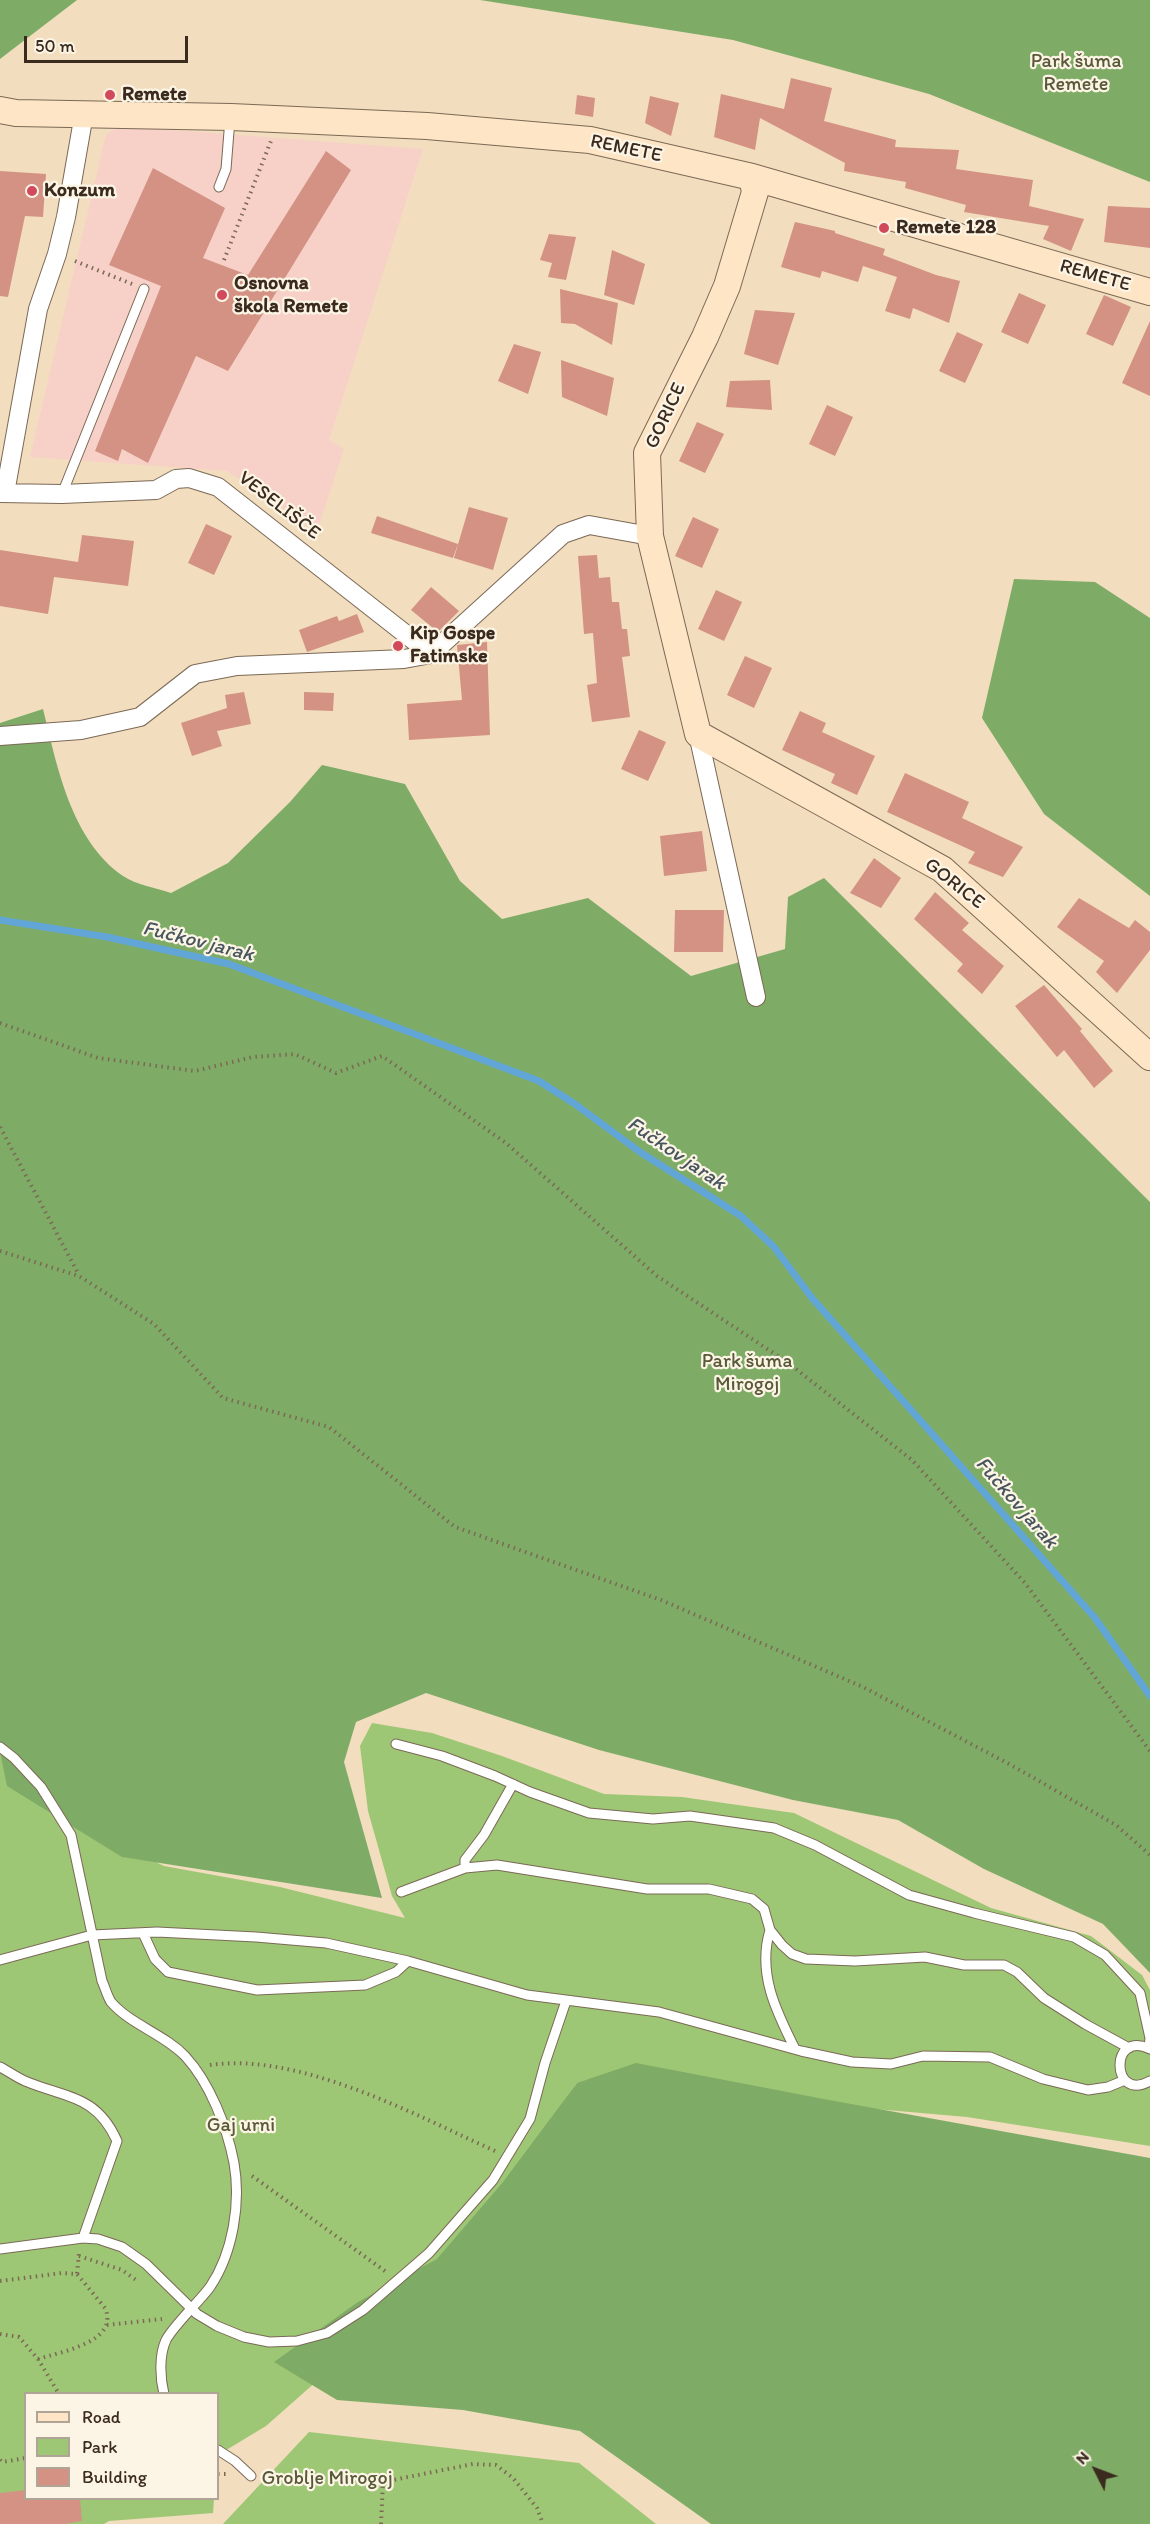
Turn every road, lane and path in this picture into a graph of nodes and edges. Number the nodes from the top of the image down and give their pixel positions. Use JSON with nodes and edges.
{"nodes":[{"id":1,"x":84,"y":114,"type":"junction"},
{"id":2,"x":5,"y":117,"type":"edge"},
{"id":3,"x":231,"y":117,"type":"junction"},
{"id":4,"x":275,"y":132,"type":"dead end"},
{"id":5,"x":752,"y":177,"type":"junction"},
{"id":6,"x":219,"y":187,"type":"dead end"},
{"id":7,"x":57,"y":254,"type":"junction"},
{"id":8,"x":224,"y":260,"type":"dead end"},
{"id":9,"x":144,"y":289,"type":"joint"},
{"id":10,"x":1150,"y":292,"type":"edge"},
{"id":11,"x":2,"y":493,"type":"edge"},
{"id":12,"x":62,"y":494,"type":"junction"},
{"id":13,"x":650,"y":536,"type":"junction"},
{"id":14,"x":432,"y":654,"type":"junction"},
{"id":15,"x":699,"y":734,"type":"junction"},
{"id":16,"x":0,"y":736,"type":"edge"},
{"id":17,"x":756,"y":997,"type":"dead end"},
{"id":18,"x":0,"y":1023,"type":"edge"},
{"id":19,"x":1150,"y":1057,"type":"edge"},
{"id":20,"x":0,"y":1127,"type":"edge"},
{"id":21,"x":0,"y":1251,"type":"edge"},
{"id":22,"x":80,"y":1276,"type":"junction"},
{"id":23,"x":396,"y":1744,"type":"dead end"},
{"id":24,"x":0,"y":1747,"type":"edge"},
{"id":25,"x":1150,"y":1751,"type":"edge"},
{"id":26,"x":513,"y":1784,"type":"junction"},
{"id":27,"x":1150,"y":1855,"type":"edge"},
{"id":28,"x":465,"y":1868,"type":"junction"},
{"id":29,"x":401,"y":1892,"type":"dead end"},
{"id":30,"x":770,"y":1930,"type":"junction"},
{"id":31,"x":143,"y":1933,"type":"junction"},
{"id":32,"x":92,"y":1935,"type":"junction"},
{"id":33,"x":0,"y":1960,"type":"edge"},
{"id":34,"x":408,"y":1961,"type":"junction"},
{"id":35,"x":566,"y":2001,"type":"junction"},
{"id":36,"x":1129,"y":2048,"type":"junction"},
{"id":37,"x":1149,"y":2048,"type":"edge"},
{"id":38,"x":795,"y":2049,"type":"junction"},
{"id":39,"x":0,"y":2067,"type":"edge"},
{"id":40,"x":195,"y":2070,"type":"junction"},
{"id":41,"x":1125,"y":2080,"type":"junction"},
{"id":42,"x":1150,"y":2081,"type":"edge"},
{"id":43,"x":507,"y":2156,"type":"junction"},
{"id":44,"x":234,"y":2163,"type":"junction"},
{"id":45,"x":83,"y":2238,"type":"junction"},
{"id":46,"x":0,"y":2249,"type":"edge"},
{"id":47,"x":79,"y":2256,"type":"junction"},
{"id":48,"x":76,"y":2274,"type":"junction"},
{"id":49,"x":398,"y":2280,"type":"junction"},
{"id":50,"x":0,"y":2281,"type":"edge"},
{"id":51,"x":147,"y":2288,"type":"dead end"},
{"id":52,"x":192,"y":2309,"type":"junction"},
{"id":53,"x":183,"y":2320,"type":"junction"},
{"id":54,"x":107,"y":2325,"type":"junction"},
{"id":55,"x":0,"y":2334,"type":"edge"},
{"id":56,"x":38,"y":2359,"type":"junction"},
{"id":57,"x":58,"y":2392,"type":"edge"},
{"id":58,"x":164,"y":2392,"type":"edge"},
{"id":59,"x":219,"y":2451,"type":"edge"},
{"id":60,"x":24,"y":2458,"type":"edge"},
{"id":61,"x":0,"y":2460,"type":"edge"},
{"id":62,"x":251,"y":2476,"type":"joint"},
{"id":63,"x":383,"y":2482,"type":"junction"},
{"id":64,"x":381,"y":2524,"type":"edge"},
{"id":65,"x":543,"y":2524,"type":"edge"}],
"edges":[{"from":1,"to":2,"type":"street","name":"REMETE"},
{"from":1,"to":3,"type":"street","name":"REMETE"},
{"from":1,"to":7,"type":"street"},
{"from":3,"to":5,"type":"street","name":"REMETE"},
{"from":3,"to":6,"type":"lane"},
{"from":4,"to":8,"type":"path"},
{"from":5,"to":10,"type":"street","name":"REMETE"},
{"from":5,"to":13,"type":"street","name":"GORICE"},
{"from":7,"to":9,"type":"path"},
{"from":7,"to":11,"type":"street"},
{"from":9,"to":12,"type":"lane"},
{"from":11,"to":12,"type":"street","name":"VESELIŠČE"},
{"from":12,"to":14,"type":"street","name":"VESELIŠČE"},
{"from":13,"to":14,"type":"street"},
{"from":13,"to":15,"type":"street","name":"GORICE"},
{"from":14,"to":16,"type":"street"},
{"from":15,"to":17,"type":"street","name":"GORICE"},
{"from":15,"to":19,"type":"street","name":"GORICE"},
{"from":18,"to":25,"type":"path"},
{"from":20,"to":22,"type":"path"},
{"from":21,"to":22,"type":"path"},
{"from":22,"to":27,"type":"path"},
{"from":23,"to":26,"type":"lane"},
{"from":24,"to":32,"type":"lane"},
{"from":26,"to":28,"type":"lane"},
{"from":26,"to":37,"type":"lane"},
{"from":28,"to":29,"type":"lane"},
{"from":28,"to":30,"type":"lane"},
{"from":30,"to":36,"type":"lane"},
{"from":30,"to":38,"type":"lane"},
{"from":31,"to":32,"type":"lane"},
{"from":31,"to":34,"type":"lane"},
{"from":31,"to":34,"type":"lane"},
{"from":32,"to":33,"type":"lane"},
{"from":32,"to":40,"type":"lane"},
{"from":34,"to":35,"type":"lane"},
{"from":35,"to":38,"type":"lane"},
{"from":35,"to":43,"type":"lane"},
{"from":36,"to":37,"type":"lane"},
{"from":36,"to":41,"type":"lane"},
{"from":38,"to":41,"type":"lane"},
{"from":39,"to":45,"type":"lane"},
{"from":40,"to":43,"type":"path"},
{"from":40,"to":44,"type":"lane"},
{"from":41,"to":42,"type":"lane"},
{"from":43,"to":49,"type":"lane"},
{"from":44,"to":49,"type":"path"},
{"from":44,"to":52,"type":"lane"},
{"from":45,"to":46,"type":"lane"},
{"from":45,"to":47,"type":"path"},
{"from":45,"to":52,"type":"lane"},
{"from":47,"to":48,"type":"path"},
{"from":47,"to":51,"type":"path"},
{"from":48,"to":50,"type":"path"},
{"from":48,"to":54,"type":"path"},
{"from":49,"to":52,"type":"lane"},
{"from":52,"to":53,"type":"lane"},
{"from":53,"to":54,"type":"path"},
{"from":53,"to":58,"type":"lane"},
{"from":54,"to":56,"type":"path"},
{"from":55,"to":56,"type":"path"},
{"from":56,"to":57,"type":"path"},
{"from":59,"to":62,"type":"lane"},
{"from":60,"to":61,"type":"path"},
{"from":62,"to":63,"type":"path"},
{"from":63,"to":64,"type":"path"},
{"from":63,"to":65,"type":"path"}]}
